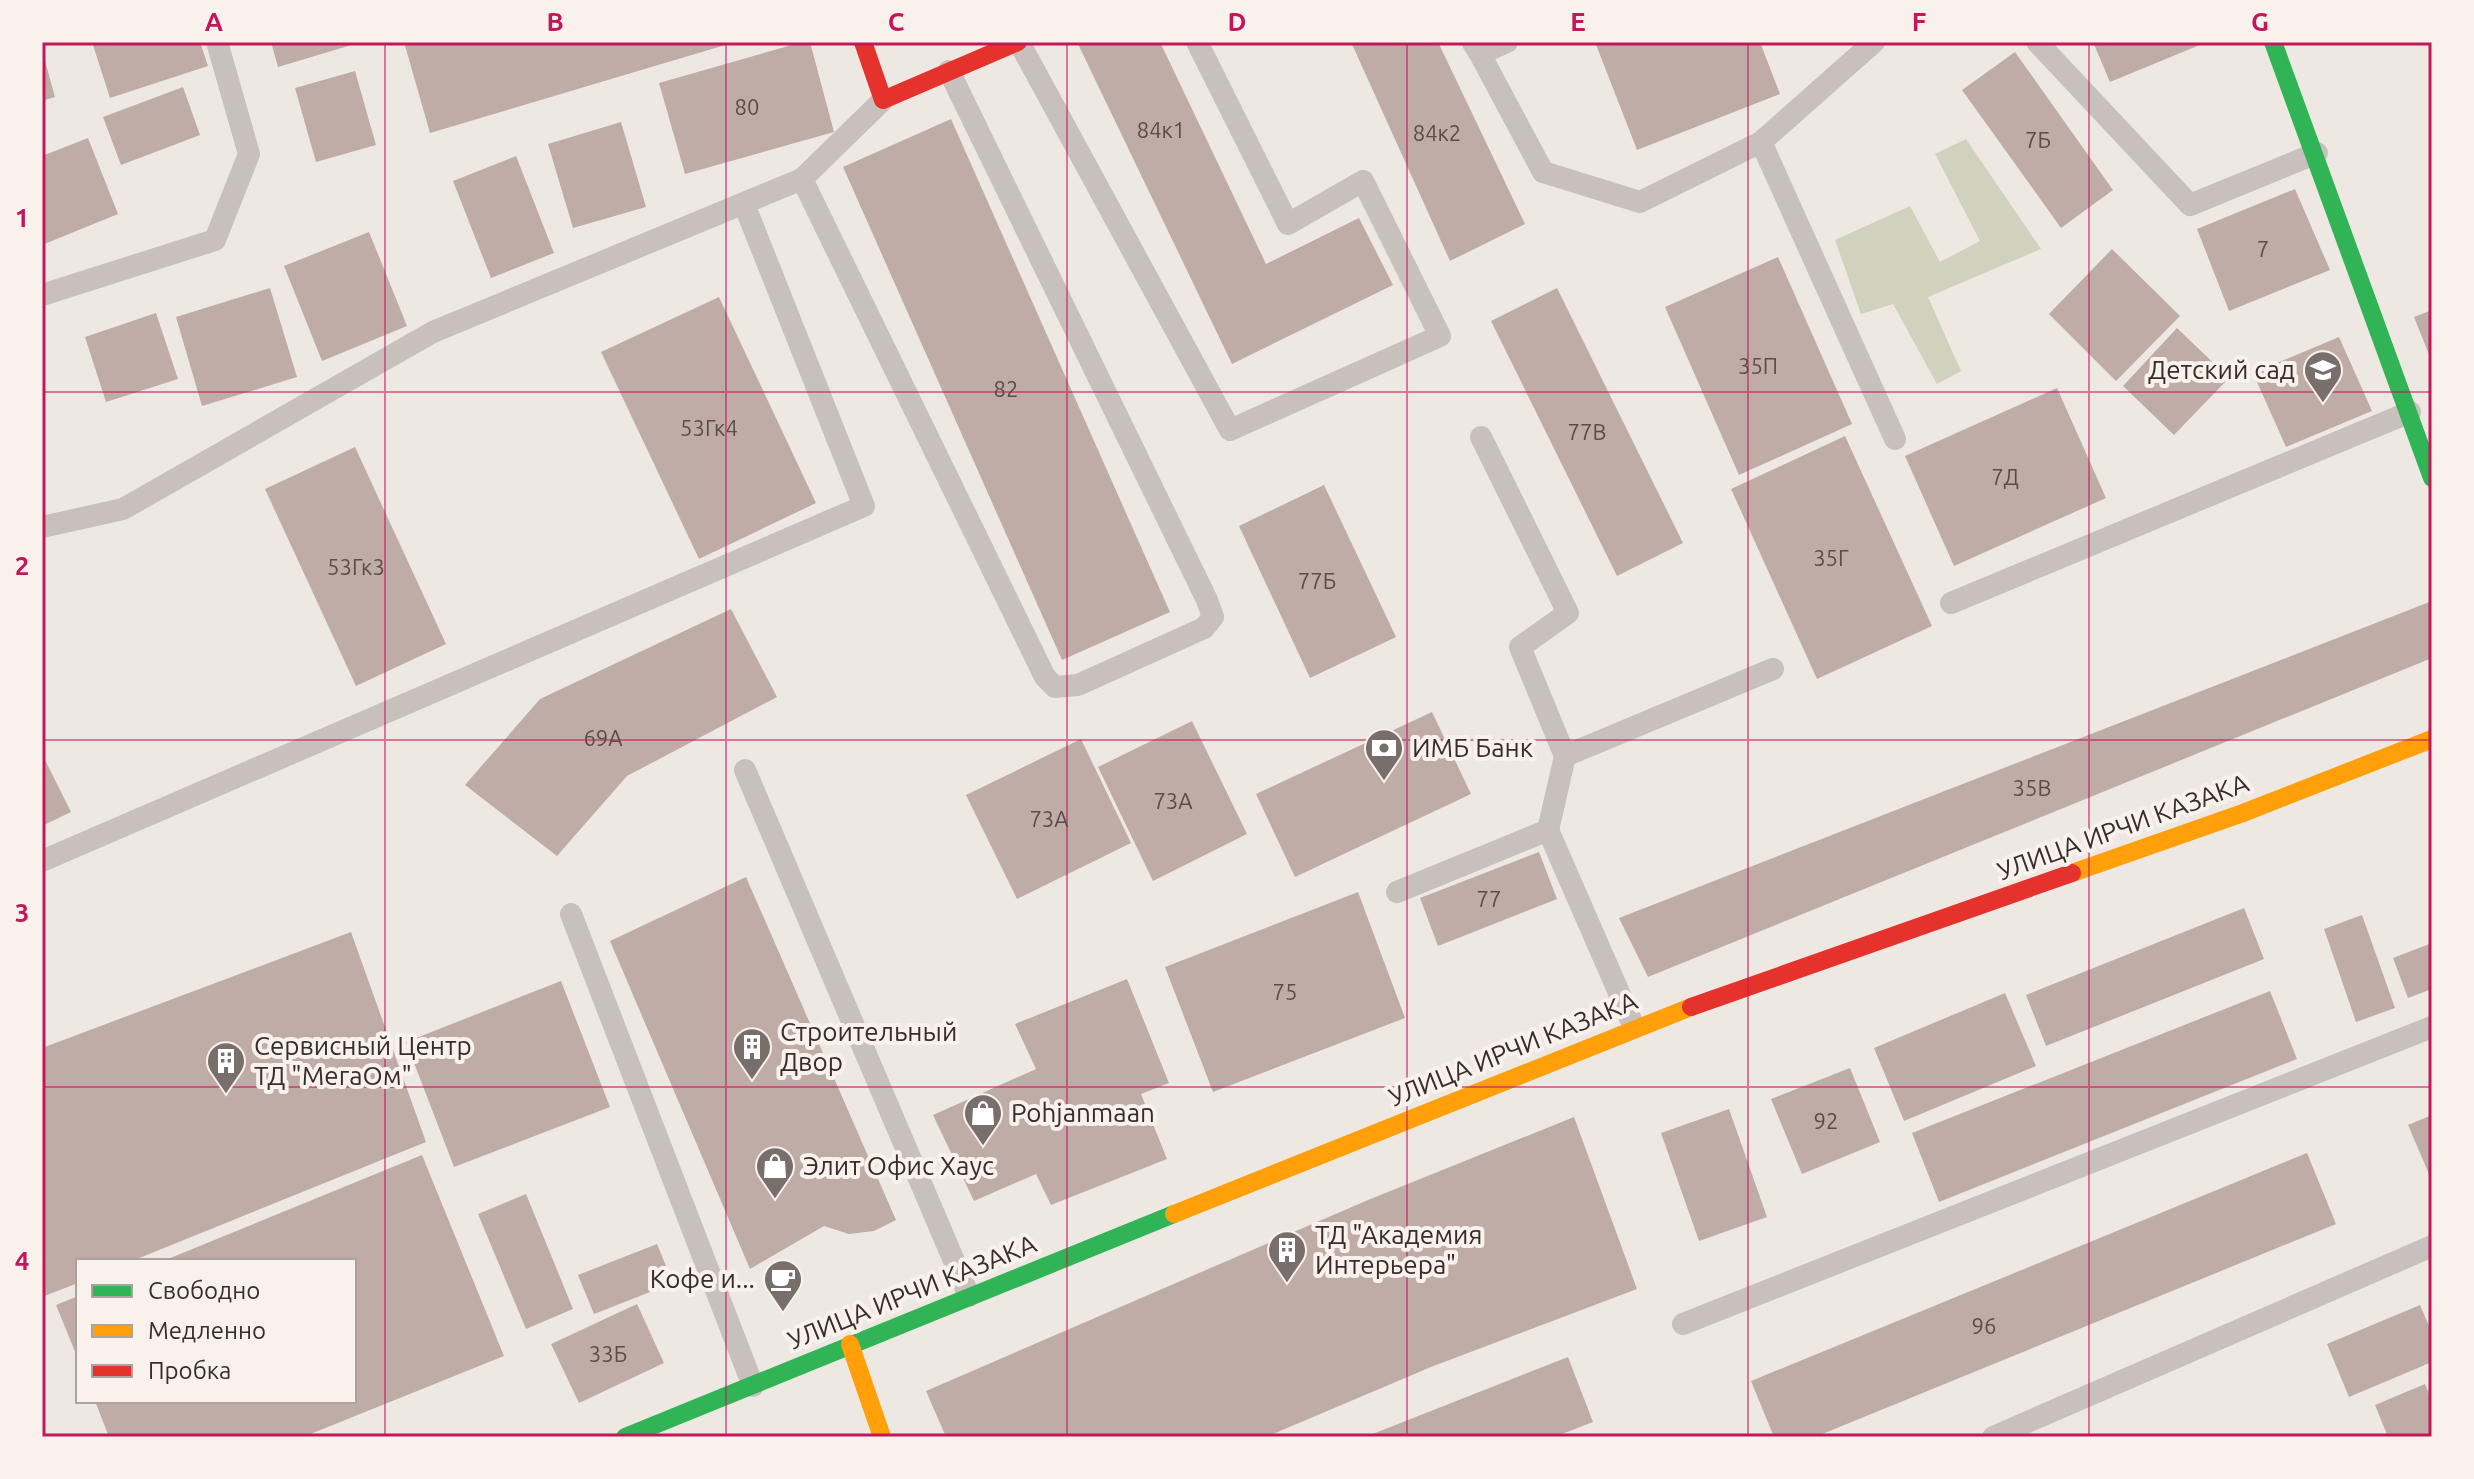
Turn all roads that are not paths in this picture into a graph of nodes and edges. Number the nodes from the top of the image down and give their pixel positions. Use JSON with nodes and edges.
{"nodes":[{"id":1,"x":217,"y":42,"type":"edge"},
{"id":2,"x":863,"y":42,"type":"edge"},
{"id":3,"x":1018,"y":42,"type":"edge"},
{"id":4,"x":1197,"y":42,"type":"edge"},
{"id":5,"x":1507,"y":42,"type":"edge"},
{"id":6,"x":1874,"y":42,"type":"edge"},
{"id":7,"x":2037,"y":42,"type":"edge"},
{"id":8,"x":2273,"y":42,"type":"edge"},
{"id":9,"x":1476,"y":48,"type":"edge"},
{"id":10,"x":949,"y":71,"type":"junction"},
{"id":11,"x":883,"y":100,"type":"junction"},
{"id":12,"x":1761,"y":142,"type":"junction"},
{"id":13,"x":2317,"y":153,"type":"junction"},
{"id":14,"x":802,"y":179,"type":"junction"},
{"id":15,"x":744,"y":204,"type":"junction"},
{"id":16,"x":42,"y":295,"type":"edge"},
{"id":17,"x":2410,"y":412,"type":"junction"},
{"id":18,"x":1481,"y":437,"type":"dead end"},
{"id":19,"x":1895,"y":439,"type":"dead end"},
{"id":20,"x":2432,"y":478,"type":"edge"},
{"id":21,"x":42,"y":527,"type":"edge"},
{"id":22,"x":1951,"y":603,"type":"dead end"},
{"id":23,"x":1773,"y":669,"type":"dead end"},
{"id":24,"x":2432,"y":739,"type":"edge"},
{"id":25,"x":1565,"y":756,"type":"junction"},
{"id":26,"x":745,"y":770,"type":"dead end"},
{"id":27,"x":1548,"y":830,"type":"junction"},
{"id":28,"x":42,"y":861,"type":"edge"},
{"id":29,"x":1397,"y":892,"type":"dead end"},
{"id":30,"x":571,"y":914,"type":"dead end"},
{"id":31,"x":1634,"y":1027,"type":"junction"},
{"id":32,"x":2432,"y":1027,"type":"edge"},
{"id":33,"x":2432,"y":1246,"type":"edge"},
{"id":34,"x":969,"y":1296,"type":"junction"},
{"id":35,"x":1683,"y":1324,"type":"dead end"},
{"id":36,"x":850,"y":1344,"type":"junction"},
{"id":37,"x":753,"y":1386,"type":"junction"},
{"id":38,"x":625,"y":1437,"type":"edge"},
{"id":39,"x":882,"y":1437,"type":"edge"},
{"id":40,"x":1993,"y":1437,"type":"edge"}],
"edges":[{"from":1,"to":16,"type":"lane"},
{"from":2,"to":11,"type":"main road"},
{"from":3,"to":4,"type":"lane"},
{"from":3,"to":10,"type":"main road"},
{"from":5,"to":9,"type":"lane"},
{"from":6,"to":12,"type":"lane"},
{"from":7,"to":13,"type":"lane"},
{"from":8,"to":13,"type":"main road"},
{"from":9,"to":12,"type":"lane"},
{"from":10,"to":11,"type":"main road"},
{"from":10,"to":14,"type":"lane"},
{"from":11,"to":14,"type":"lane"},
{"from":12,"to":19,"type":"lane"},
{"from":13,"to":17,"type":"main road"},
{"from":14,"to":15,"type":"lane"},
{"from":15,"to":21,"type":"lane"},
{"from":15,"to":28,"type":"lane"},
{"from":17,"to":20,"type":"main road"},
{"from":17,"to":22,"type":"lane"},
{"from":18,"to":25,"type":"lane"},
{"from":23,"to":25,"type":"lane"},
{"from":24,"to":31,"type":"main road","name":"УЛИЦА ИРЧИ КАЗАКА"},
{"from":25,"to":27,"type":"lane"},
{"from":26,"to":34,"type":"lane"},
{"from":27,"to":29,"type":"lane"},
{"from":27,"to":31,"type":"lane"},
{"from":30,"to":37,"type":"lane"},
{"from":31,"to":34,"type":"main road","name":"УЛИЦА ИРЧИ КАЗАКА"},
{"from":32,"to":35,"type":"lane"},
{"from":33,"to":40,"type":"lane"},
{"from":34,"to":36,"type":"main road","name":"УЛИЦА ИРЧИ КАЗАКА"},
{"from":36,"to":37,"type":"main road","name":"УЛИЦА ИРЧИ КАЗАКА"},
{"from":36,"to":39,"type":"main road"},
{"from":37,"to":38,"type":"main road","name":"УЛИЦА ИРЧИ КАЗАКА"}]}
